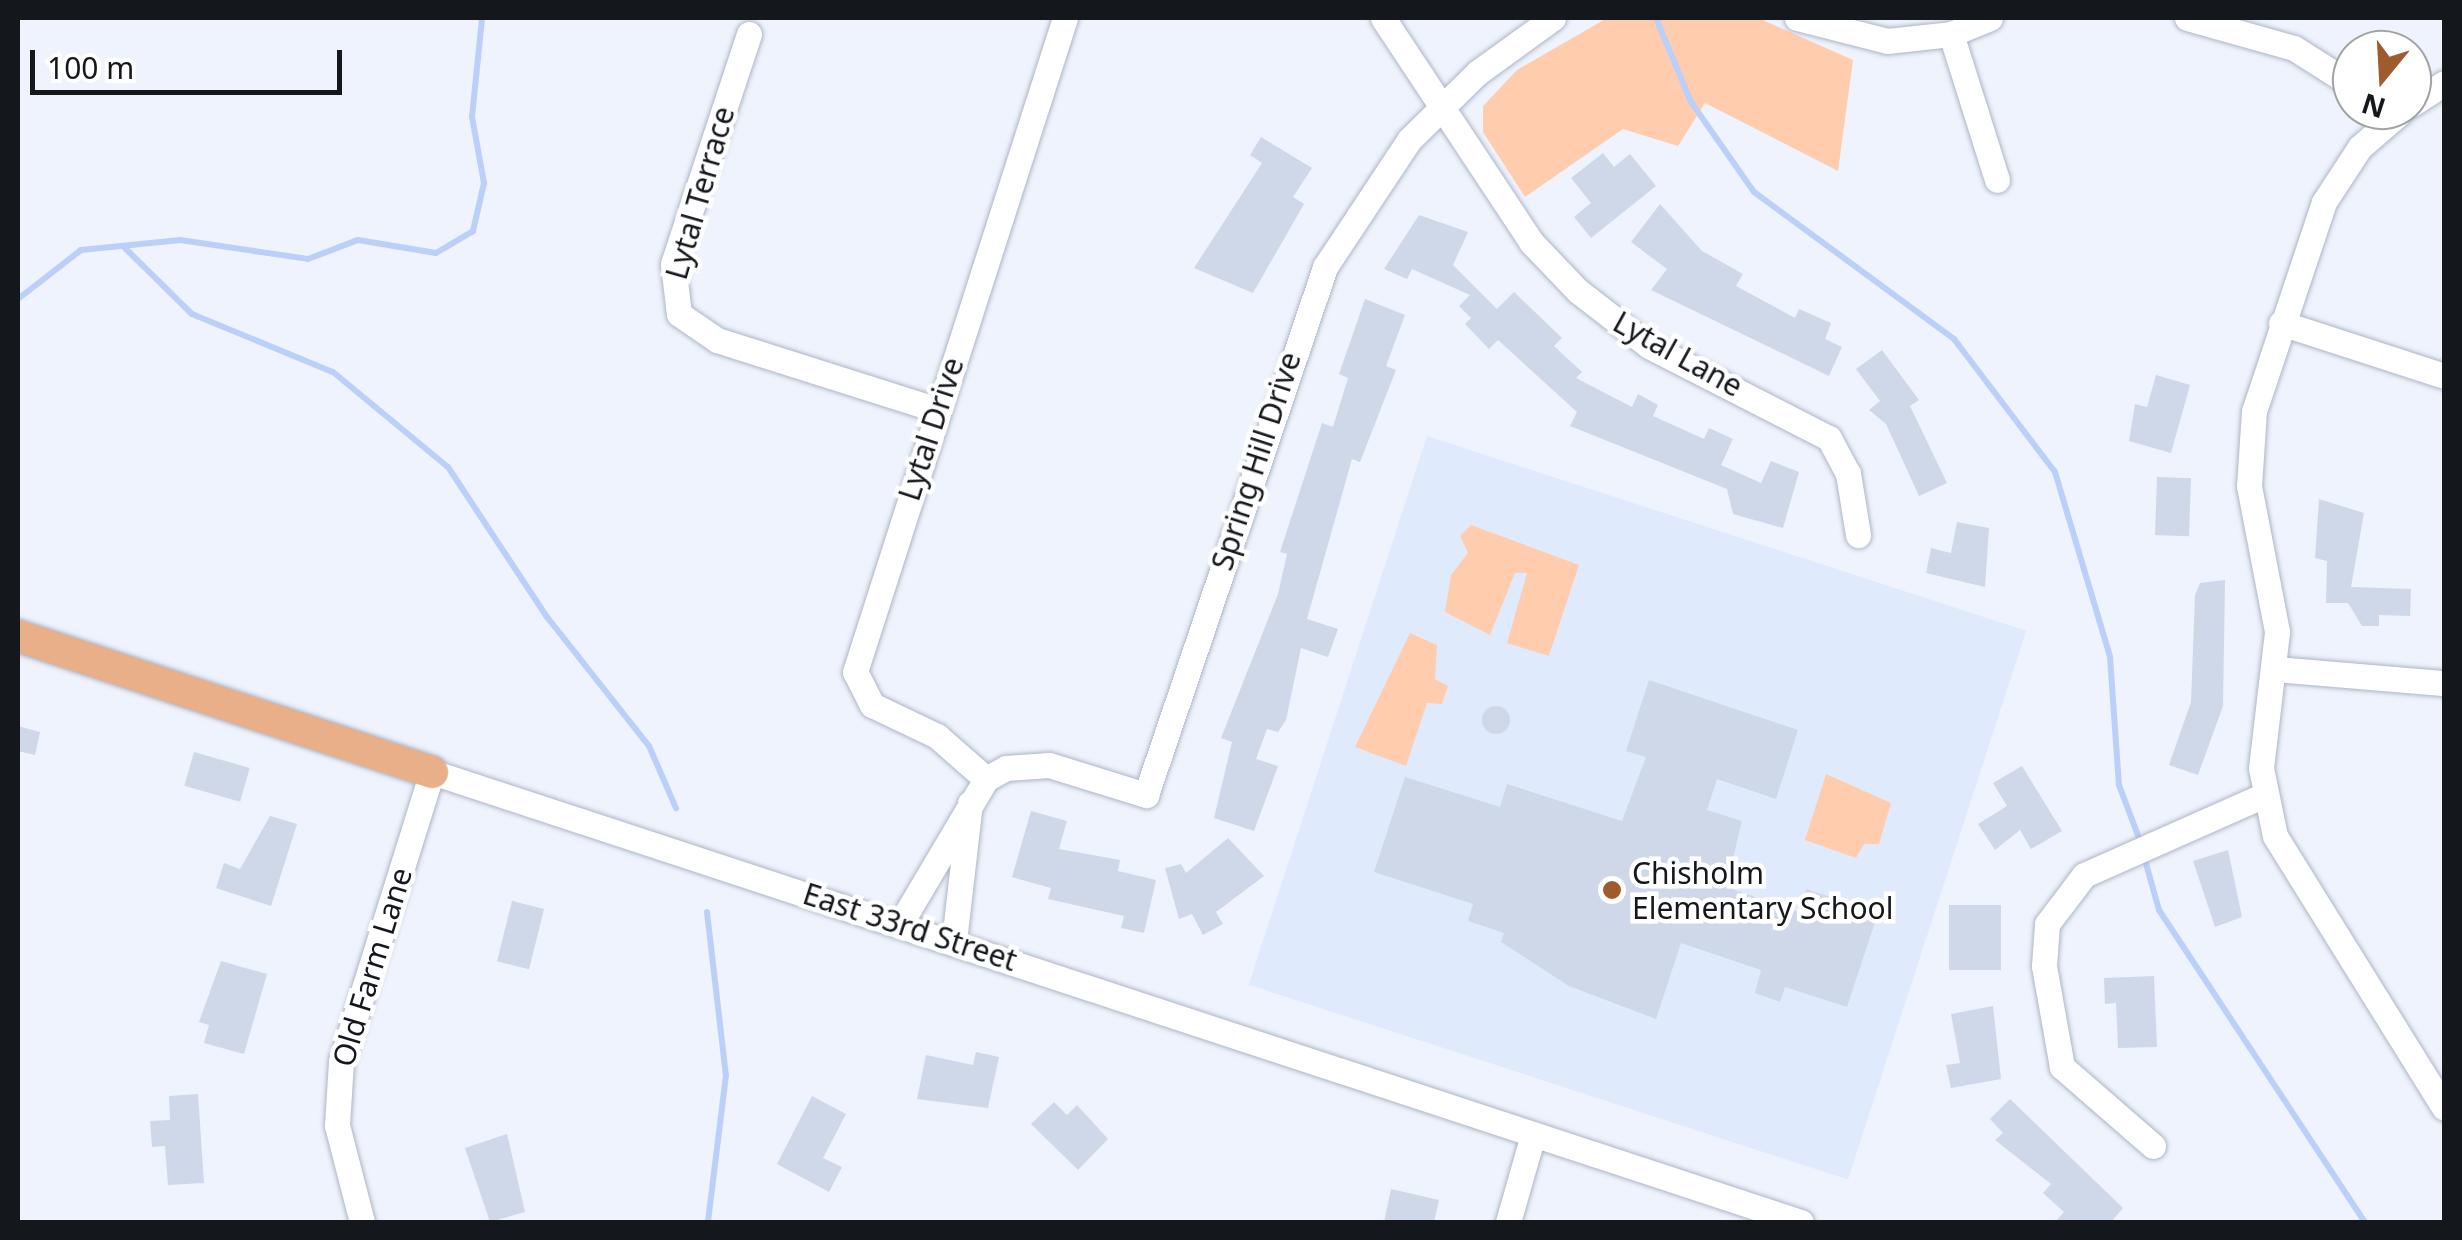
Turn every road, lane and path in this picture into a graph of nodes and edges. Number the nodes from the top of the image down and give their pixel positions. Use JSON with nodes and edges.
{"nodes":[{"id":1,"x":1065,"y":18,"type":"edge"},
{"id":2,"x":1383,"y":18,"type":"edge"},
{"id":3,"x":1553,"y":18,"type":"edge"},
{"id":4,"x":1797,"y":18,"type":"edge"},
{"id":5,"x":1990,"y":18,"type":"edge"},
{"id":6,"x":2187,"y":18,"type":"edge"},
{"id":7,"x":749,"y":34,"type":"dead end"},
{"id":8,"x":1951,"y":34,"type":"junction"},
{"id":9,"x":2332,"y":73,"type":"edge"},
{"id":10,"x":1444,"y":104,"type":"junction"},
{"id":11,"x":2375,"y":130,"type":"edge"},
{"id":12,"x":1997,"y":180,"type":"dead end"},
{"id":13,"x":2281,"y":323,"type":"junction"},
{"id":14,"x":2444,"y":376,"type":"edge"},
{"id":15,"x":938,"y":410,"type":"junction"},
{"id":16,"x":1858,"y":535,"type":"dead end"},
{"id":17,"x":18,"y":636,"type":"edge"},
{"id":18,"x":2276,"y":670,"type":"junction"},
{"id":19,"x":2444,"y":683,"type":"edge"},
{"id":20,"x":432,"y":772,"type":"junction"},
{"id":21,"x":986,"y":779,"type":"junction"},
{"id":22,"x":2262,"y":796,"type":"junction"},
{"id":23,"x":970,"y":803,"type":"junction"},
{"id":24,"x":900,"y":924,"type":"junction"},
{"id":25,"x":954,"y":941,"type":"junction"},
{"id":26,"x":2444,"y":1108,"type":"edge"},
{"id":27,"x":1533,"y":1135,"type":"junction"},
{"id":28,"x":2153,"y":1146,"type":"dead end"},
{"id":29,"x":362,"y":1222,"type":"edge"},
{"id":30,"x":1508,"y":1222,"type":"edge"},
{"id":31,"x":1801,"y":1222,"type":"edge"}],
"edges":[{"from":1,"to":15,"type":"street","name":"Lytal Drive"},
{"from":2,"to":10,"type":"street","name":"Lytal Lane"},
{"from":3,"to":10,"type":"street","name":"Spring Hill Drive"},
{"from":4,"to":8,"type":"street"},
{"from":5,"to":8,"type":"street"},
{"from":6,"to":9,"type":"street"},
{"from":7,"to":15,"type":"street","name":"Lytal Terrace"},
{"from":8,"to":12,"type":"street"},
{"from":10,"to":16,"type":"street","name":"Lytal Lane"},
{"from":10,"to":21,"type":"street","name":"Spring Hill Drive"},
{"from":11,"to":13,"type":"street"},
{"from":13,"to":14,"type":"street"},
{"from":13,"to":18,"type":"street"},
{"from":15,"to":21,"type":"street","name":"Lytal Drive"},
{"from":17,"to":20,"type":"main road","name":"East 33rd Street"},
{"from":18,"to":19,"type":"street"},
{"from":18,"to":22,"type":"street"},
{"from":20,"to":24,"type":"street","name":"East 33rd Street"},
{"from":20,"to":29,"type":"street","name":"Old Farm Lane"},
{"from":21,"to":23,"type":"street"},
{"from":22,"to":26,"type":"street"},
{"from":22,"to":28,"type":"street"},
{"from":23,"to":24,"type":"street"},
{"from":23,"to":25,"type":"street"},
{"from":24,"to":25,"type":"street","name":"East 33rd Street"},
{"from":25,"to":27,"type":"street","name":"East 33rd Street"},
{"from":27,"to":30,"type":"street"},
{"from":27,"to":31,"type":"street","name":"East 33rd Street"}]}
